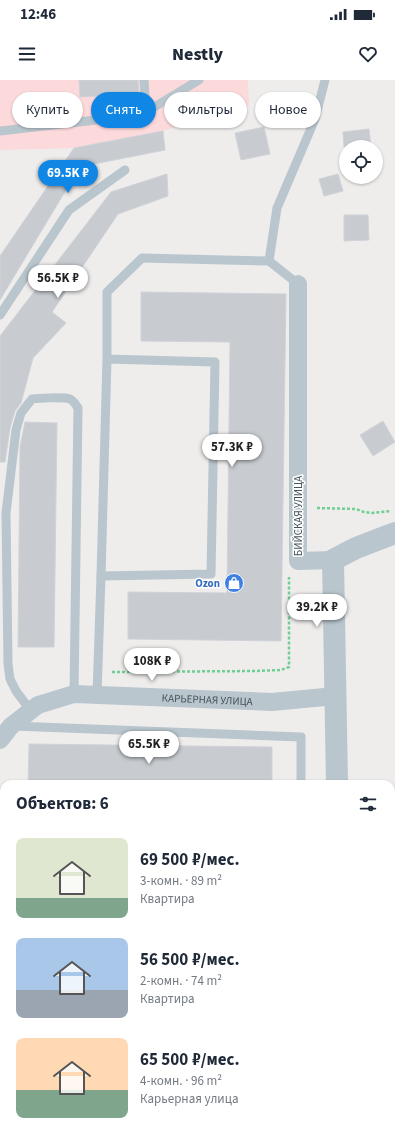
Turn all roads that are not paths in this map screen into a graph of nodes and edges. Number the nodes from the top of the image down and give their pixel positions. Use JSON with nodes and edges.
{"nodes":[{"id":1,"x":144,"y":80,"type":"edge"},
{"id":2,"x":199,"y":80,"type":"edge"},
{"id":3,"x":325,"y":80,"type":"edge"},
{"id":4,"x":145,"y":92,"type":"edge"},
{"id":5,"x":156,"y":106,"type":"edge"},
{"id":6,"x":91,"y":121,"type":"edge"},
{"id":7,"x":0,"y":131,"type":"edge"},
{"id":8,"x":125,"y":170,"type":"dead end"},
{"id":9,"x":269,"y":261,"type":"junction"},
{"id":10,"x":298,"y":284,"type":"joint"},
{"id":11,"x":0,"y":315,"type":"edge"},
{"id":12,"x":107,"y":359,"type":"junction"},
{"id":13,"x":395,"y":533,"type":"edge"},
{"id":14,"x":333,"y":560,"type":"junction"},
{"id":15,"x":101,"y":576,"type":"junction"},
{"id":16,"x":74,"y":694,"type":"junction"},
{"id":17,"x":97,"y":695,"type":"junction"},
{"id":18,"x":335,"y":696,"type":"junction"},
{"id":19,"x":31,"y":711,"type":"junction"},
{"id":20,"x":11,"y":726,"type":"junction"},
{"id":21,"x":0,"y":740,"type":"edge"},
{"id":22,"x":301,"y":780,"type":"edge"},
{"id":23,"x":337,"y":780,"type":"edge"}],
"edges":[{"from":1,"to":4,"type":"lane"},
{"from":2,"to":5,"type":"lane"},
{"from":3,"to":9,"type":"lane"},
{"from":6,"to":7,"type":"lane"},
{"from":8,"to":11,"type":"lane"},
{"from":9,"to":10,"type":"lane"},
{"from":9,"to":12,"type":"lane"},
{"from":10,"to":14,"type":"street","name":"БИЙСКАЯ УЛИЦА"},
{"from":12,"to":15,"type":"lane"},
{"from":12,"to":15,"type":"lane"},
{"from":13,"to":14,"type":"street"},
{"from":14,"to":18,"type":"street"},
{"from":15,"to":17,"type":"lane"},
{"from":16,"to":17,"type":"street","name":"КАРЬЕРНАЯ УЛИЦА"},
{"from":16,"to":19,"type":"street","name":"КАРЬЕРНАЯ УЛИЦА"},
{"from":16,"to":19,"type":"lane"},
{"from":17,"to":18,"type":"street","name":"КАРЬЕРНАЯ УЛИЦА"},
{"from":18,"to":23,"type":"street"},
{"from":19,"to":20,"type":"street","name":"КАРЬЕРНАЯ УЛИЦА"},
{"from":20,"to":21,"type":"street","name":"КАРЬЕРНАЯ УЛИЦА"},
{"from":20,"to":22,"type":"lane"}]}
